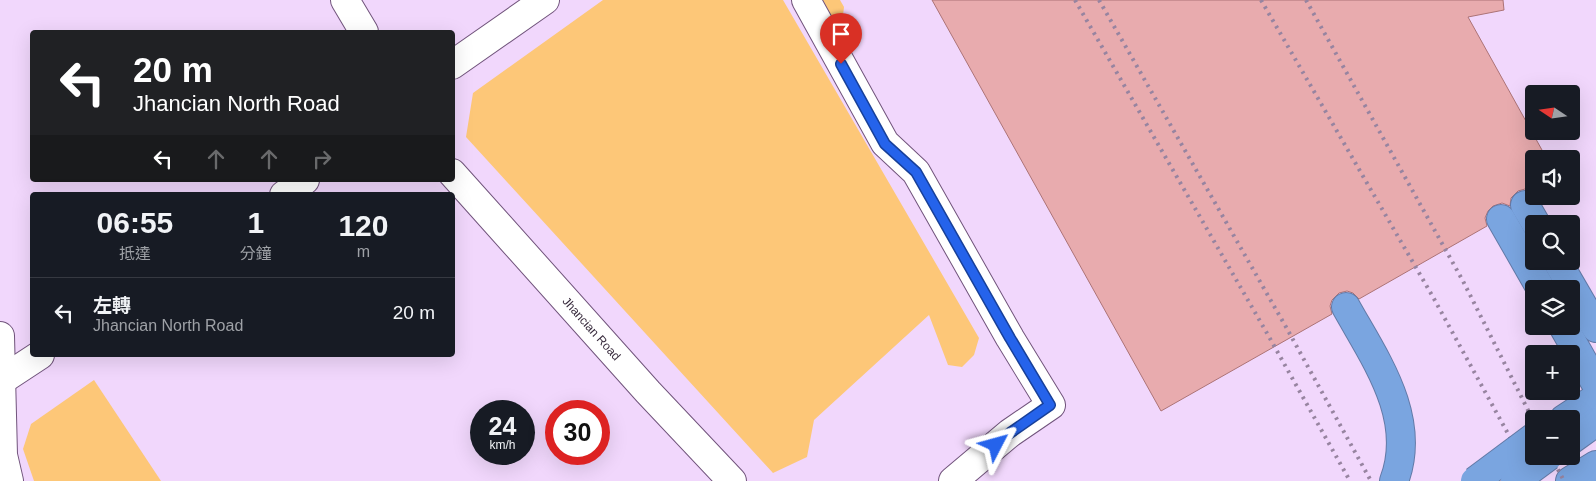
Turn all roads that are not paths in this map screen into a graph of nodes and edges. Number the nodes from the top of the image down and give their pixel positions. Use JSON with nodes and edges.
{"nodes":[{"id":1,"x":345,"y":0,"type":"edge"},
{"id":2,"x":544,"y":0,"type":"edge"},
{"id":3,"x":806,"y":0,"type":"edge"},
{"id":4,"x":363,"y":30,"type":"edge"},
{"id":5,"x":455,"y":63,"type":"edge"},
{"id":6,"x":455,"y":176,"type":"edge"},
{"id":7,"x":302,"y":182,"type":"edge"},
{"id":8,"x":288,"y":192,"type":"edge"},
{"id":9,"x":1501,"y":219,"type":"dead end"},
{"id":10,"x":1563,"y":270,"type":"edge"},
{"id":11,"x":1536,"y":280,"type":"edge"},
{"id":12,"x":1346,"y":306,"type":"dead end"},
{"id":13,"x":1596,"y":328,"type":"edge"},
{"id":14,"x":1568,"y":335,"type":"edge"},
{"id":15,"x":0,"y":336,"type":"edge"},
{"id":16,"x":37,"y":357,"type":"edge"},
{"id":17,"x":2,"y":380,"type":"junction"},
{"id":18,"x":1596,"y":384,"type":"edge"},
{"id":19,"x":1596,"y":398,"type":"edge"},
{"id":20,"x":1578,"y":410,"type":"edge"},
{"id":21,"x":1596,"y":422,"type":"edge"},
{"id":22,"x":1580,"y":434,"type":"edge"},
{"id":23,"x":1525,"y":444,"type":"edge"},
{"id":24,"x":1596,"y":464,"type":"edge"},
{"id":25,"x":1536,"y":465,"type":"edge"},
{"id":26,"x":9,"y":481,"type":"edge"},
{"id":27,"x":732,"y":481,"type":"edge"},
{"id":28,"x":953,"y":481,"type":"edge"},
{"id":29,"x":1394,"y":481,"type":"edge"},
{"id":30,"x":1475,"y":481,"type":"edge"},
{"id":31,"x":1514,"y":481,"type":"edge"},
{"id":32,"x":1570,"y":481,"type":"edge"}],
"edges":[{"from":1,"to":4,"type":"street"},
{"from":2,"to":5,"type":"street"},
{"from":3,"to":28,"type":"street"},
{"from":6,"to":27,"type":"street","name":"Jhancian Road"},
{"from":7,"to":8,"type":"street"},
{"from":9,"to":11,"type":"highway"},
{"from":10,"to":13,"type":"highway"},
{"from":12,"to":29,"type":"highway"},
{"from":14,"to":18,"type":"highway"},
{"from":15,"to":17,"type":"street"},
{"from":16,"to":17,"type":"street"},
{"from":17,"to":26,"type":"street"},
{"from":19,"to":20,"type":"highway"},
{"from":21,"to":22,"type":"highway"},
{"from":23,"to":30,"type":"highway","bridge":true},
{"from":24,"to":32,"type":"highway"},
{"from":25,"to":31,"type":"highway","bridge":true}]}
